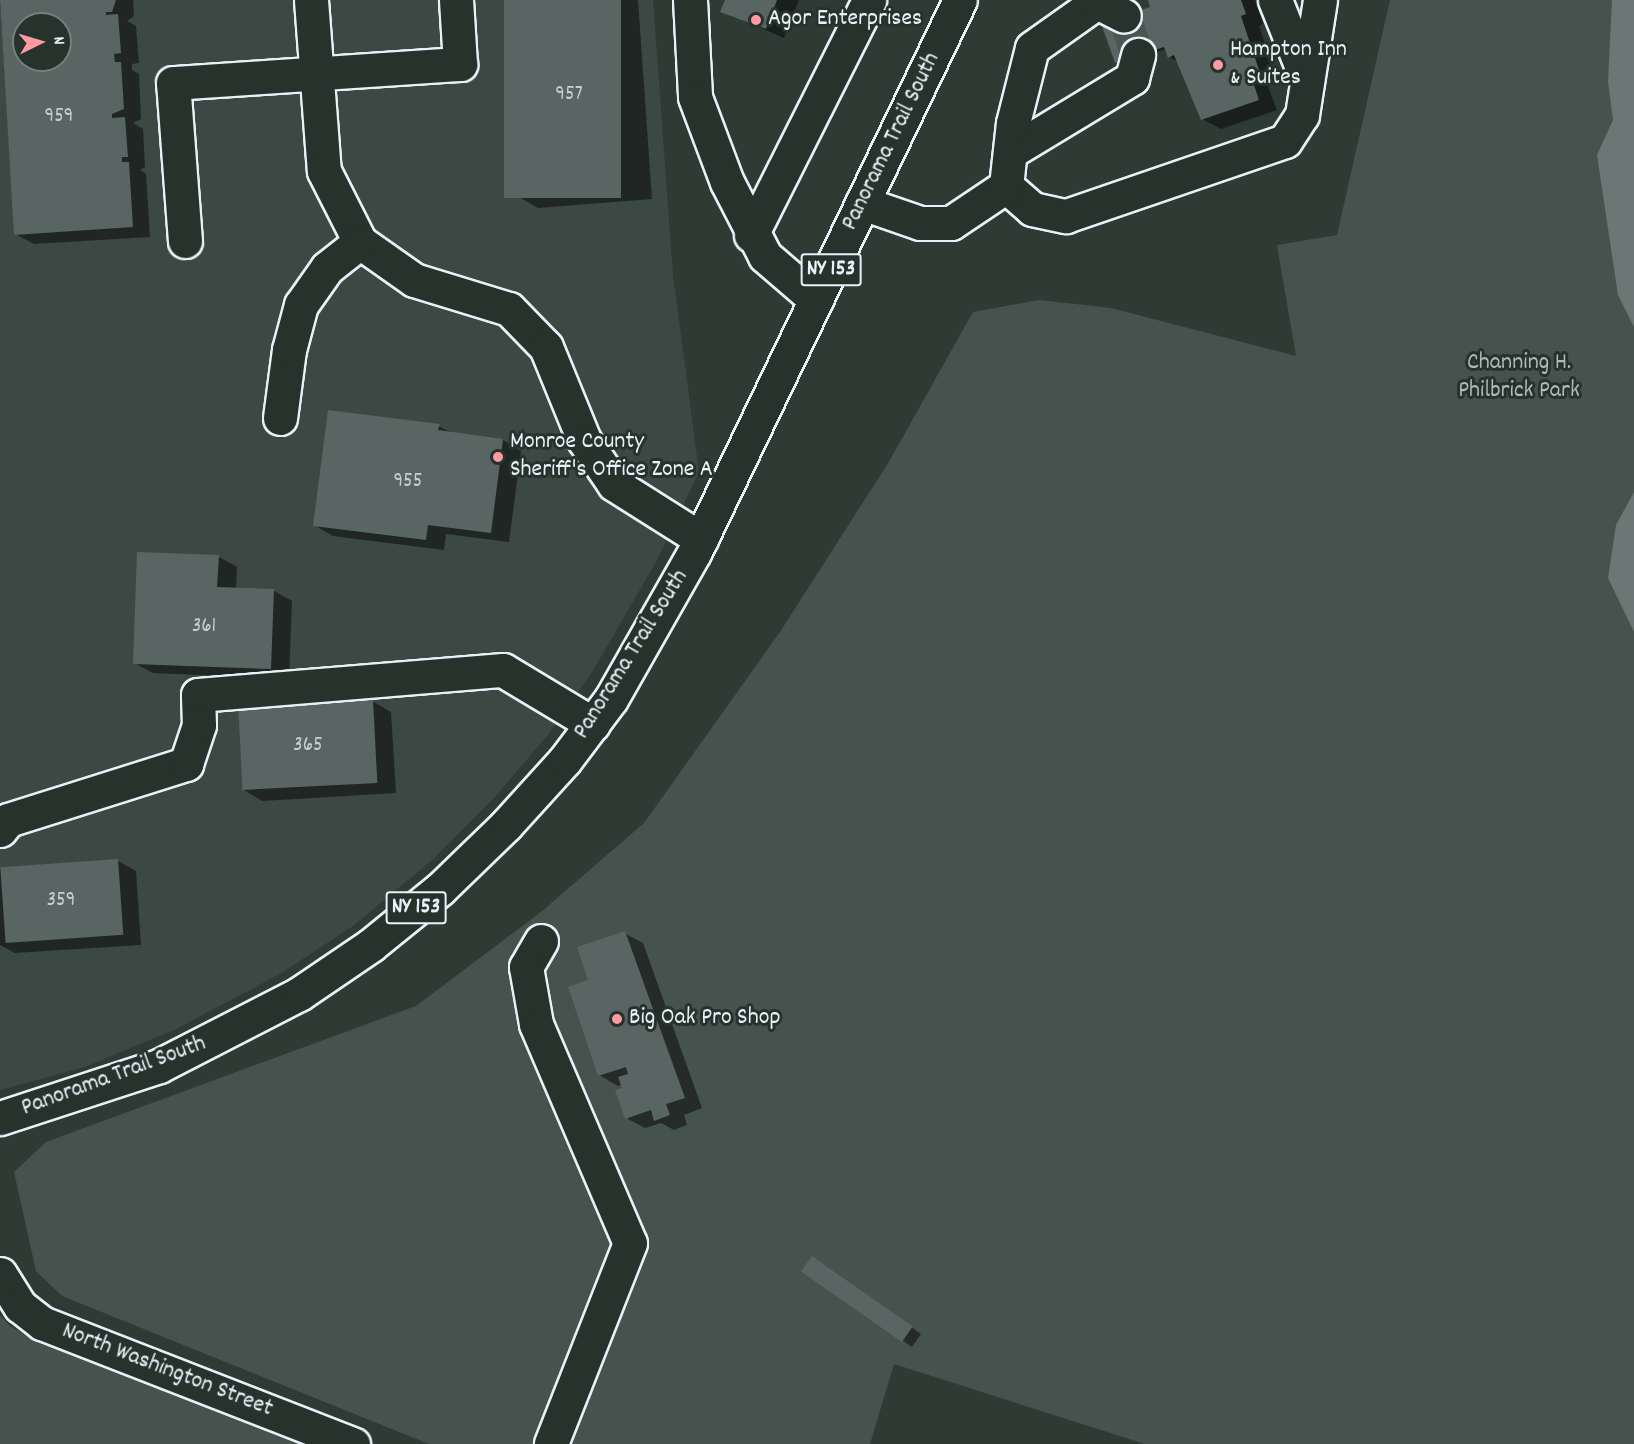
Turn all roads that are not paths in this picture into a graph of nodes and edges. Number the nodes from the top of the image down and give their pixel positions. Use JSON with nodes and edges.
{"nodes":[{"id":1,"x":311,"y":0,"type":"edge"},
{"id":2,"x":456,"y":0,"type":"edge"},
{"id":3,"x":690,"y":0,"type":"edge"},
{"id":4,"x":868,"y":0,"type":"edge"},
{"id":5,"x":960,"y":0,"type":"edge"},
{"id":6,"x":1275,"y":0,"type":"edge"},
{"id":7,"x":1320,"y":0,"type":"edge"},
{"id":8,"x":1124,"y":16,"type":"tunnel mouth"},
{"id":9,"x":1138,"y":56,"type":"dead end"},
{"id":10,"x":316,"y":73,"type":"junction"},
{"id":11,"x":1307,"y":82,"type":"junction"},
{"id":12,"x":1010,"y":152,"type":"junction"},
{"id":13,"x":1006,"y":186,"type":"junction"},
{"id":14,"x":862,"y":203,"type":"junction"},
{"id":15,"x":752,"y":235,"type":"junction"},
{"id":16,"x":185,"y":241,"type":"dead end"},
{"id":17,"x":360,"y":242,"type":"junction"},
{"id":18,"x":816,"y":300,"type":"junction"},
{"id":19,"x":280,"y":418,"type":"dead end"},
{"id":20,"x":701,"y":539,"type":"junction"},
{"id":21,"x":593,"y":724,"type":"junction"},
{"id":22,"x":0,"y":830,"type":"edge"},
{"id":23,"x":541,"y":941,"type":"dead end"},
{"id":24,"x":0,"y":1118,"type":"edge"},
{"id":25,"x":0,"y":1274,"type":"edge"},
{"id":26,"x":353,"y":1444,"type":"edge"},
{"id":27,"x":551,"y":1444,"type":"edge"}],
"edges":[{"from":1,"to":10,"type":"main road"},
{"from":2,"to":10,"type":"main road"},
{"from":3,"to":15,"type":"main road"},
{"from":4,"to":15,"type":"main road"},
{"from":5,"to":14,"type":"main road","name":"Panorama Trail South","number":"NY 153"},
{"from":6,"to":11,"type":"main road"},
{"from":7,"to":11,"type":"main road"},
{"from":8,"to":12,"type":"main road"},
{"from":9,"to":12,"type":"main road"},
{"from":10,"to":16,"type":"main road"},
{"from":10,"to":17,"type":"main road"},
{"from":11,"to":13,"type":"main road"},
{"from":12,"to":13,"type":"main road"},
{"from":13,"to":14,"type":"main road"},
{"from":14,"to":18,"type":"main road","name":"Panorama Trail South","number":"NY 153"},
{"from":15,"to":18,"type":"main road"},
{"from":17,"to":19,"type":"main road"},
{"from":17,"to":20,"type":"main road"},
{"from":18,"to":20,"type":"main road","name":"Panorama Trail South","number":"NY 153"},
{"from":20,"to":21,"type":"main road","name":"Panorama Trail South","number":"NY 153"},
{"from":21,"to":22,"type":"main road"},
{"from":21,"to":24,"type":"main road","name":"Panorama Trail South","number":"NY 153"},
{"from":23,"to":27,"type":"main road"},
{"from":25,"to":26,"type":"main road","name":"North Washington Street"}]}
